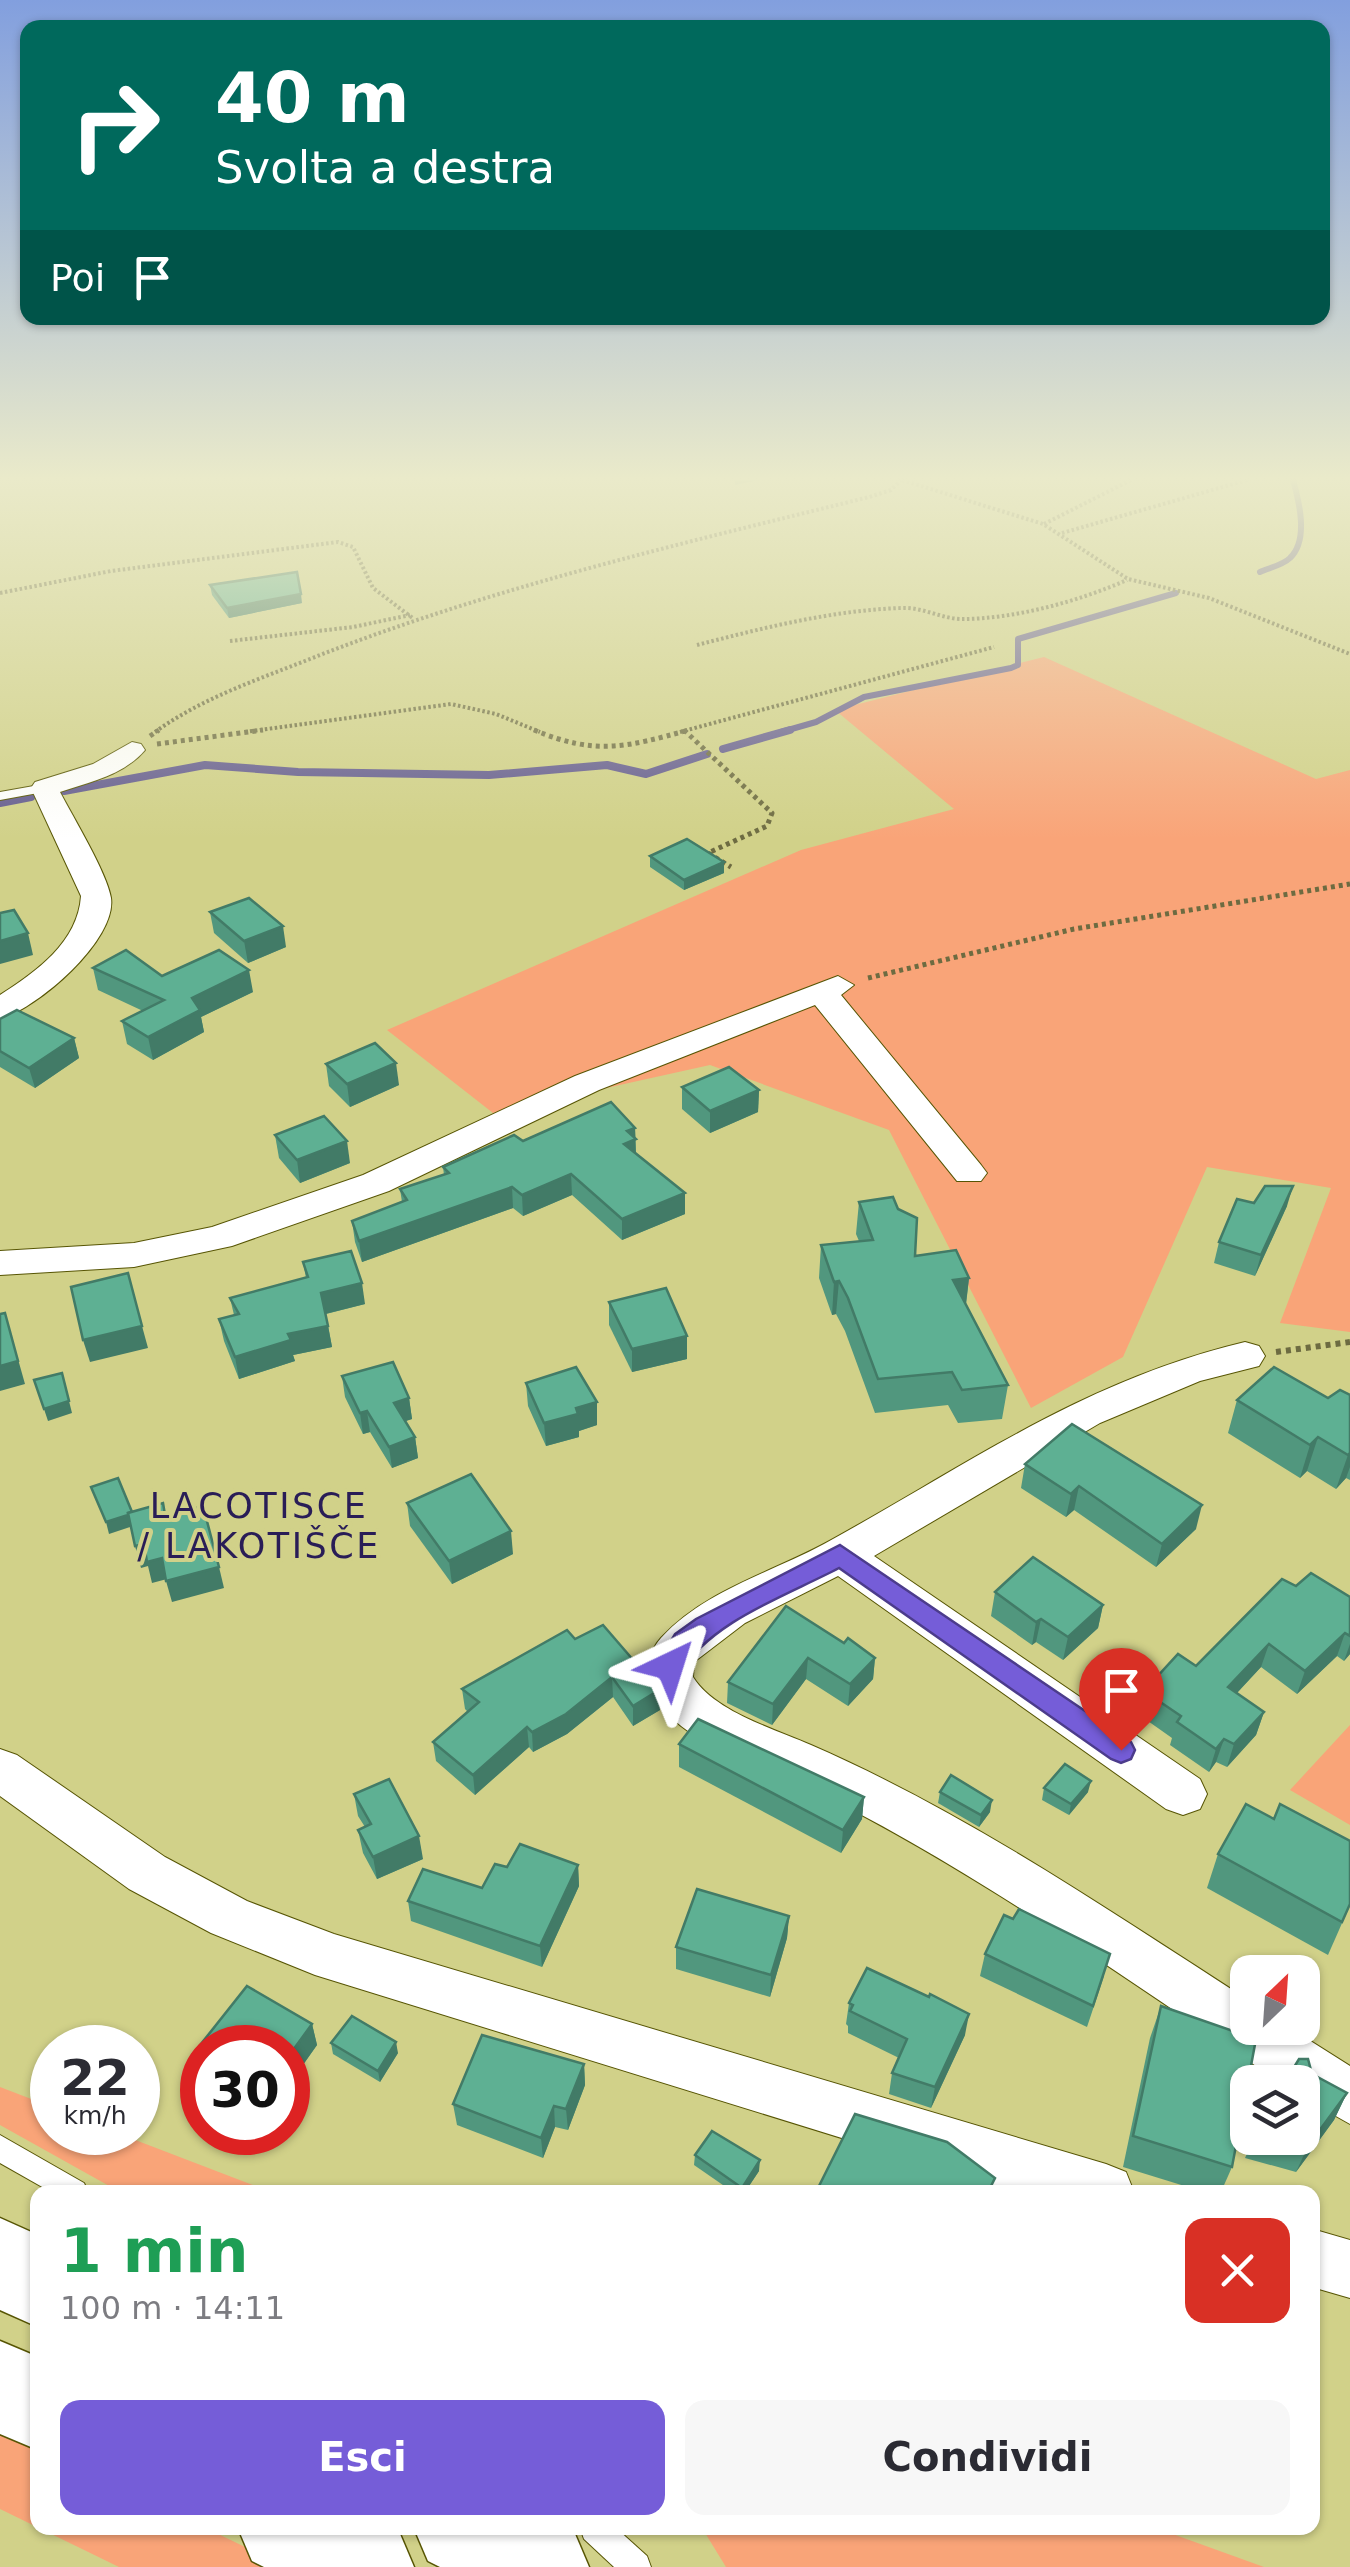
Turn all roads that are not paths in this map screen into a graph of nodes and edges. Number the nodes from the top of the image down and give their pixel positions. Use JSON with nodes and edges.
{"nodes":[{"id":1,"x":132,"y":750,"type":"road end"},
{"id":2,"x":45,"y":788,"type":"junction"},
{"id":3,"x":0,"y":796,"type":"edge"},
{"id":4,"x":0,"y":1009,"type":"edge"},
{"id":5,"x":969,"y":1174,"type":"dead end"},
{"id":6,"x":0,"y":1263,"type":"edge"},
{"id":7,"x":1244,"y":1356,"type":"road end"},
{"id":8,"x":840,"y":1555,"type":"junction"},
{"id":9,"x":0,"y":1769,"type":"edge"},
{"id":10,"x":1183,"y":1794,"type":"dead end"},
{"id":11,"x":1350,"y":2097,"type":"edge"},
{"id":12,"x":0,"y":2148,"type":"edge"},
{"id":13,"x":63,"y":2185,"type":"edge"},
{"id":14,"x":1083,"y":2185,"type":"edge"},
{"id":15,"x":0,"y":2260,"type":"edge"},
{"id":16,"x":1320,"y":2261,"type":"edge"},
{"id":17,"x":1350,"y":2270,"type":"edge"},
{"id":18,"x":30,"y":2279,"type":"edge"},
{"id":19,"x":0,"y":2386,"type":"edge"},
{"id":20,"x":30,"y":2401,"type":"edge"},
{"id":21,"x":301,"y":2535,"type":"edge"},
{"id":22,"x":475,"y":2535,"type":"edge"},
{"id":23,"x":603,"y":2535,"type":"edge"},
{"id":24,"x":367,"y":2567,"type":"edge"},
{"id":25,"x":542,"y":2567,"type":"edge"},
{"id":26,"x":636,"y":2567,"type":"edge"}],
"edges":[{"from":1,"to":2,"type":"street"},
{"from":2,"to":3,"type":"lane"},
{"from":2,"to":4,"type":"street"},
{"from":5,"to":6,"type":"street"},
{"from":7,"to":8,"type":"street"},
{"from":8,"to":10,"type":"street"},
{"from":8,"to":11,"type":"street"},
{"from":9,"to":14,"type":"street"},
{"from":12,"to":13,"type":"lane"},
{"from":15,"to":18,"type":"highway"},
{"from":16,"to":17,"type":"street"},
{"from":19,"to":20,"type":"highway"},
{"from":21,"to":24,"type":"highway"},
{"from":22,"to":25,"type":"highway"},
{"from":23,"to":26,"type":"lane"}]}
